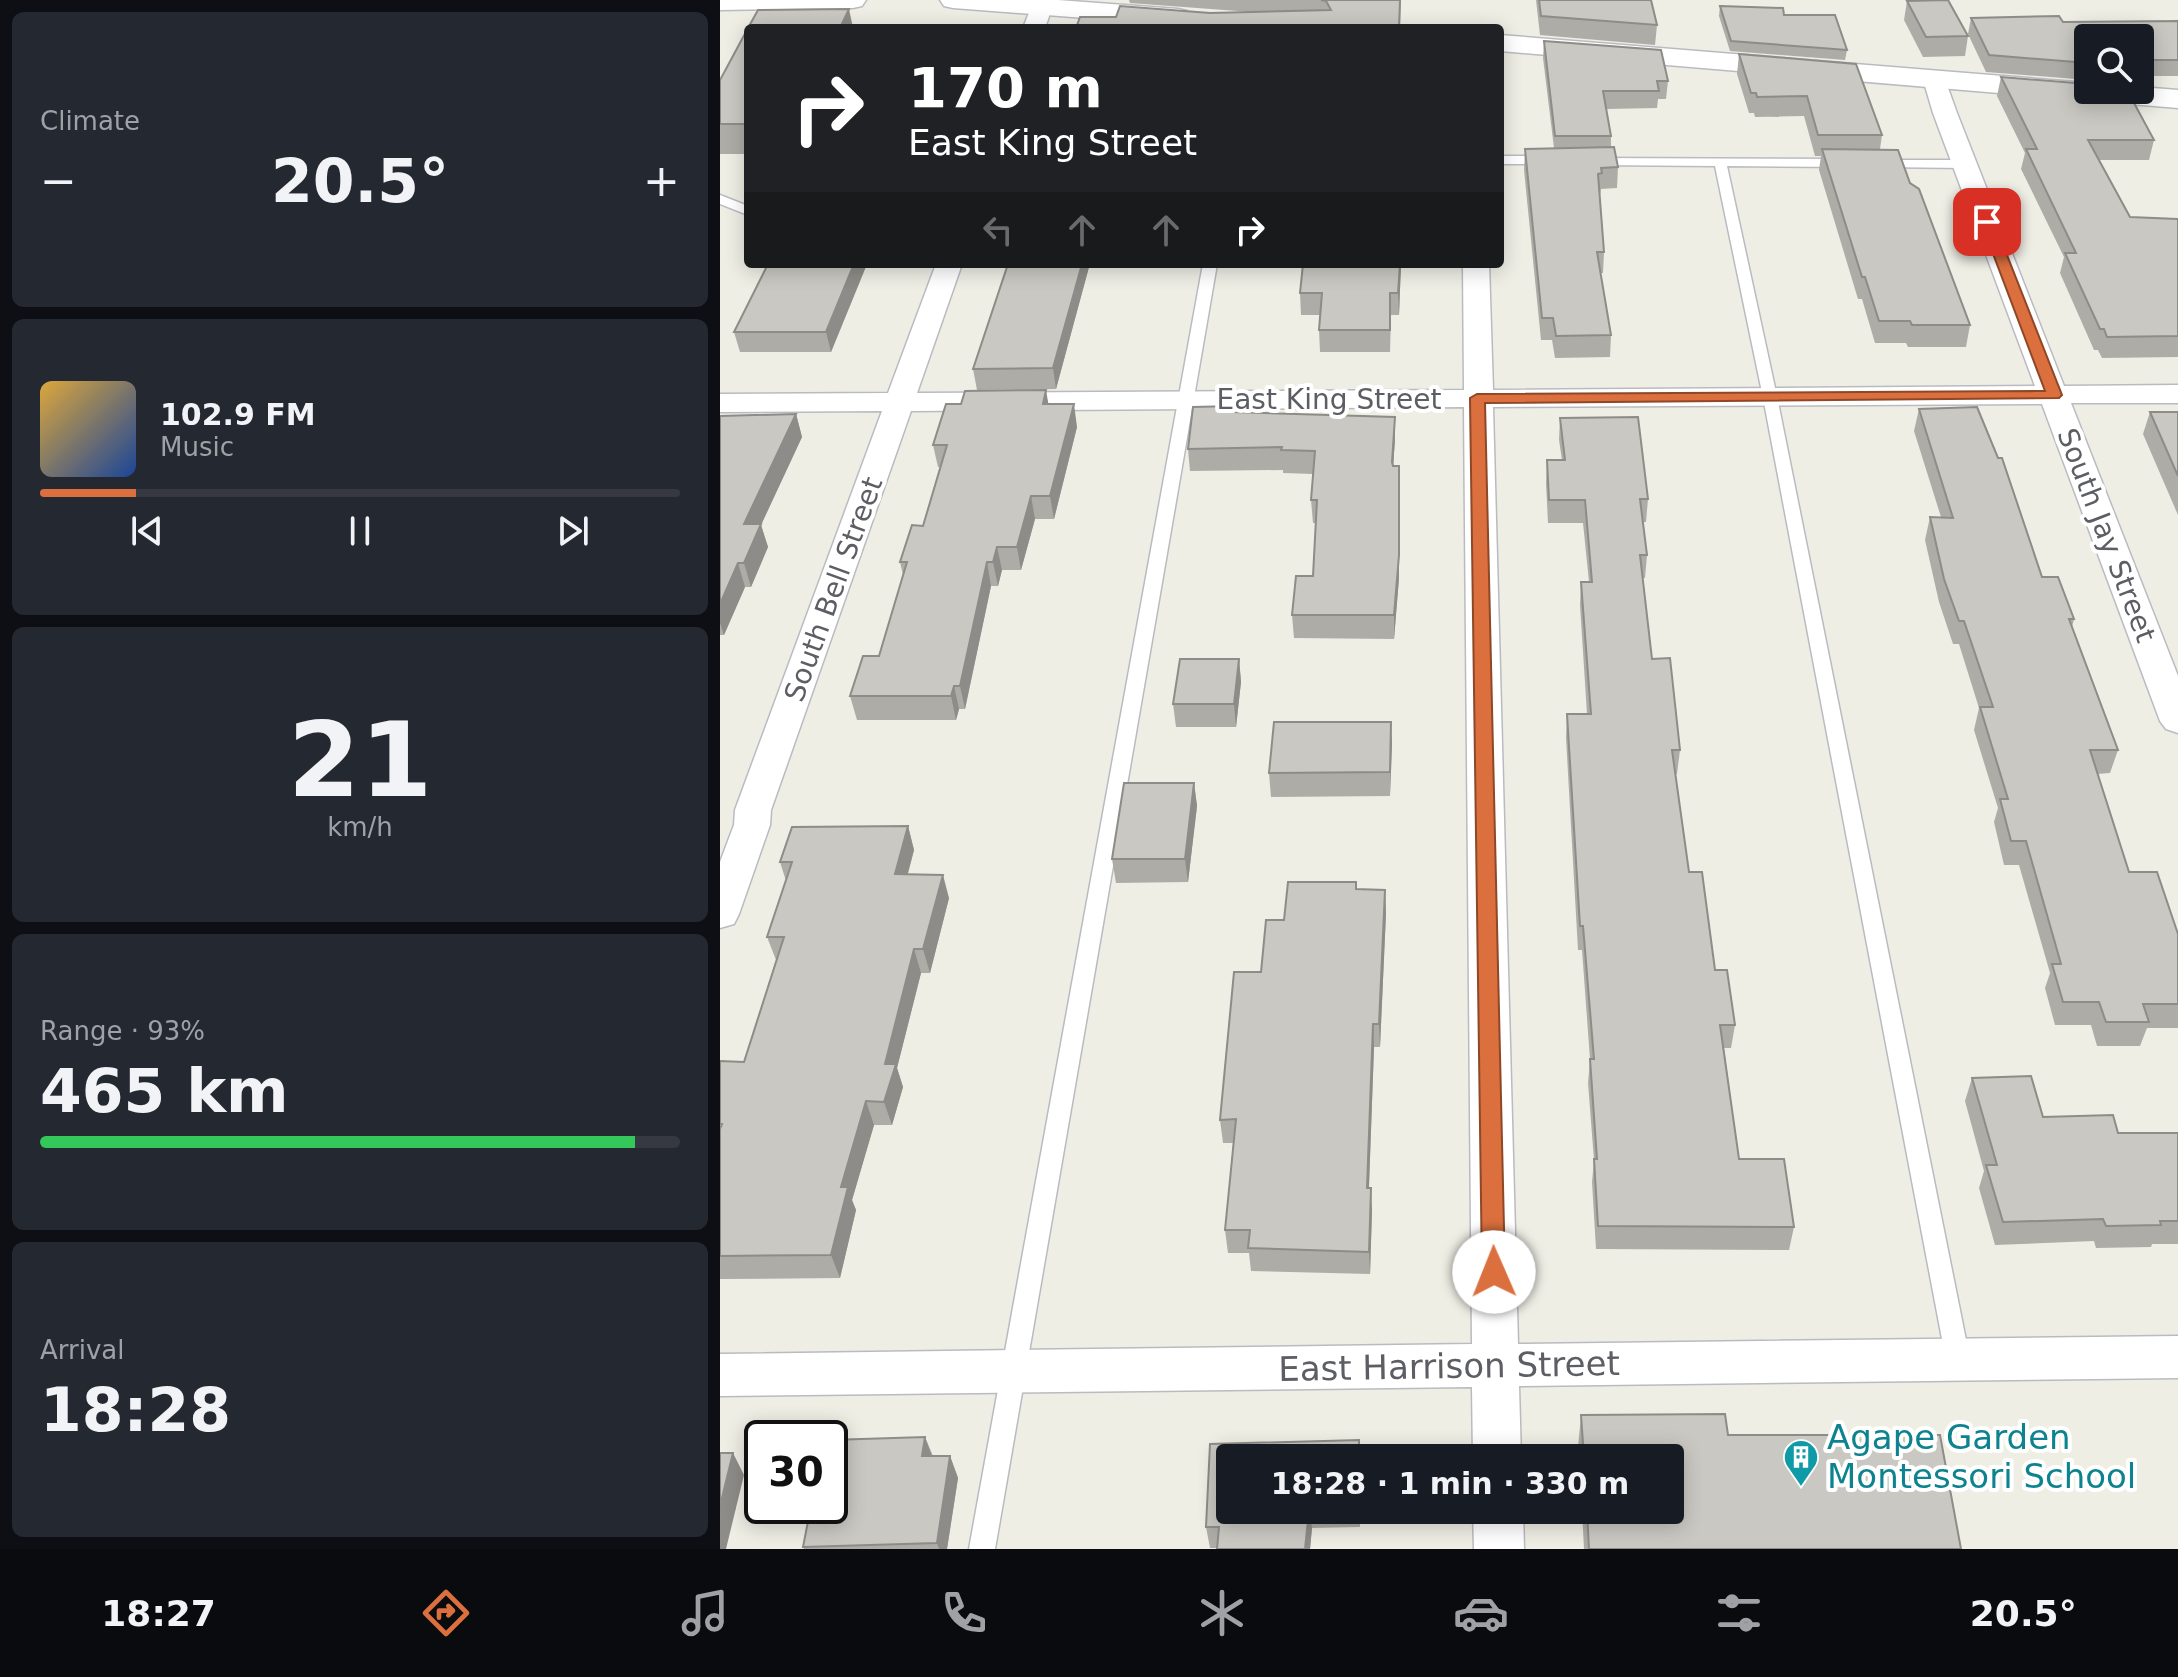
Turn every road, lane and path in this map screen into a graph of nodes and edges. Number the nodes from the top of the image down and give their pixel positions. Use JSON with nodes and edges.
{"nodes":[{"id":1,"x":853,"y":0,"type":"edge"},
{"id":2,"x":953,"y":0,"type":"edge"},
{"id":3,"x":720,"y":2,"type":"edge"},
{"id":4,"x":1038,"y":17,"type":"edge"},
{"id":5,"x":1209,"y":19,"type":"edge"},
{"id":6,"x":1504,"y":43,"type":"edge"},
{"id":7,"x":1935,"y":79,"type":"junction"},
{"id":8,"x":2176,"y":103,"type":"edge"},
{"id":9,"x":1504,"y":160,"type":"edge"},
{"id":10,"x":1571,"y":161,"type":"edge"},
{"id":11,"x":1586,"y":161,"type":"edge"},
{"id":12,"x":1720,"y":162,"type":"junction"},
{"id":13,"x":1965,"y":164,"type":"junction"},
{"id":14,"x":722,"y":204,"type":"edge"},
{"id":15,"x":744,"y":210,"type":"edge"},
{"id":16,"x":948,"y":268,"type":"edge"},
{"id":17,"x":1209,"y":268,"type":"edge"},
{"id":18,"x":1476,"y":268,"type":"edge"},
{"id":19,"x":2178,"y":394,"type":"edge"},
{"id":20,"x":2054,"y":395,"type":"junction"},
{"id":21,"x":1770,"y":397,"type":"junction"},
{"id":22,"x":1477,"y":398,"type":"junction"},
{"id":23,"x":1186,"y":400,"type":"junction"},
{"id":24,"x":901,"y":402,"type":"junction"},
{"id":25,"x":720,"y":403,"type":"edge"},
{"id":26,"x":2178,"y":721,"type":"edge"},
{"id":27,"x":720,"y":914,"type":"edge"},
{"id":28,"x":2178,"y":1357,"type":"edge"},
{"id":29,"x":1958,"y":1360,"type":"junction"},
{"id":30,"x":1496,"y":1365,"type":"junction"},
{"id":31,"x":1013,"y":1371,"type":"junction"},
{"id":32,"x":720,"y":1375,"type":"edge"},
{"id":33,"x":1497,"y":1444,"type":"edge"},
{"id":34,"x":1498,"y":1524,"type":"edge"},
{"id":35,"x":982,"y":1549,"type":"edge"},
{"id":36,"x":1499,"y":1549,"type":"edge"}],
"edges":[{"from":1,"to":3,"type":"street"},
{"from":2,"to":4,"type":"street"},
{"from":4,"to":5,"type":"street"},
{"from":6,"to":7,"type":"street"},
{"from":7,"to":8,"type":"street"},
{"from":7,"to":13,"type":"street","name":"South Jay Street"},
{"from":9,"to":10,"type":"lane"},
{"from":11,"to":12,"type":"lane"},
{"from":12,"to":13,"type":"lane"},
{"from":12,"to":21,"type":"lane"},
{"from":13,"to":20,"type":"street","name":"South Jay Street"},
{"from":14,"to":15,"type":"lane"},
{"from":16,"to":24,"type":"street","name":"South Bell Street"},
{"from":17,"to":23,"type":"lane"},
{"from":18,"to":22,"type":"street"},
{"from":19,"to":20,"type":"street","name":"East King Street"},
{"from":20,"to":21,"type":"street","name":"East King Street"},
{"from":20,"to":26,"type":"street","name":"South Jay Street"},
{"from":21,"to":22,"type":"street","name":"East King Street"},
{"from":21,"to":29,"type":"lane"},
{"from":22,"to":23,"type":"street","name":"East King Street"},
{"from":22,"to":30,"type":"street"},
{"from":23,"to":24,"type":"street","name":"East King Street"},
{"from":23,"to":31,"type":"lane"},
{"from":24,"to":25,"type":"street","name":"East King Street"},
{"from":24,"to":27,"type":"street","name":"South Bell Street"},
{"from":28,"to":29,"type":"street","name":"East Harrison Street"},
{"from":29,"to":30,"type":"street","name":"East Harrison Street"},
{"from":30,"to":31,"type":"street","name":"East Harrison Street"},
{"from":30,"to":33,"type":"street"},
{"from":31,"to":32,"type":"street","name":"East Harrison Street"},
{"from":31,"to":35,"type":"lane"},
{"from":34,"to":36,"type":"street"}]}
